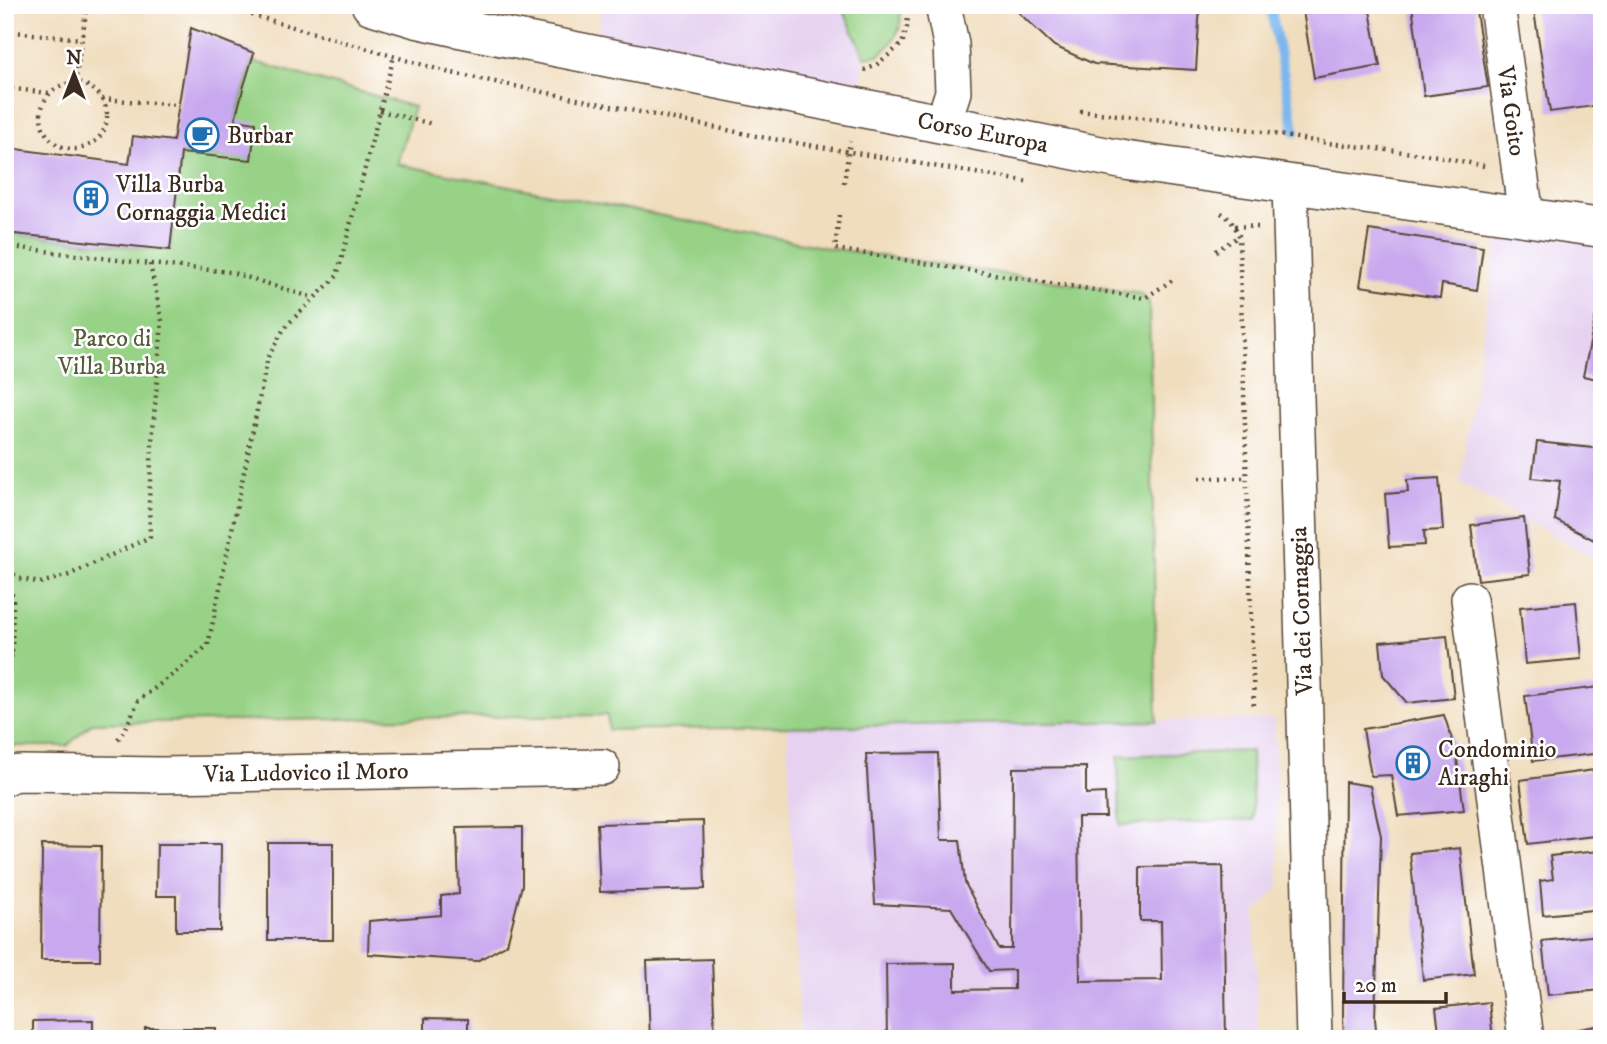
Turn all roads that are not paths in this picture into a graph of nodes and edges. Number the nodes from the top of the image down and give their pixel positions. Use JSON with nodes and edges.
{"nodes":[{"id":1,"x":371,"y":5,"type":"edge"},
{"id":2,"x":943,"y":5,"type":"edge"},
{"id":3,"x":1497,"y":5,"type":"edge"},
{"id":4,"x":943,"y":123,"type":"junction"},
{"id":5,"x":1290,"y":184,"type":"junction"},
{"id":6,"x":1526,"y":216,"type":"junction"},
{"id":7,"x":1602,"y":228,"type":"edge"},
{"id":8,"x":1469,"y":598,"type":"dead end"},
{"id":9,"x":602,"y":767,"type":"dead end"},
{"id":10,"x":7,"y":776,"type":"edge"},
{"id":11,"x":1314,"y":1039,"type":"edge"},
{"id":12,"x":1526,"y":1039,"type":"edge"}],
"edges":[{"from":1,"to":4,"type":"main road","name":"Corso Europa"},
{"from":2,"to":4,"type":"street"},
{"from":3,"to":6,"type":"street","name":"Via Goito"},
{"from":4,"to":5,"type":"main road","name":"Corso Europa"},
{"from":5,"to":6,"type":"main road","name":"Corso Europa"},
{"from":5,"to":11,"type":"street","name":"Via dei Cornaggia"},
{"from":6,"to":7,"type":"main road","name":"Corso Europa"},
{"from":8,"to":12,"type":"street"},
{"from":9,"to":10,"type":"street","name":"Via Ludovico il Moro"}]}
